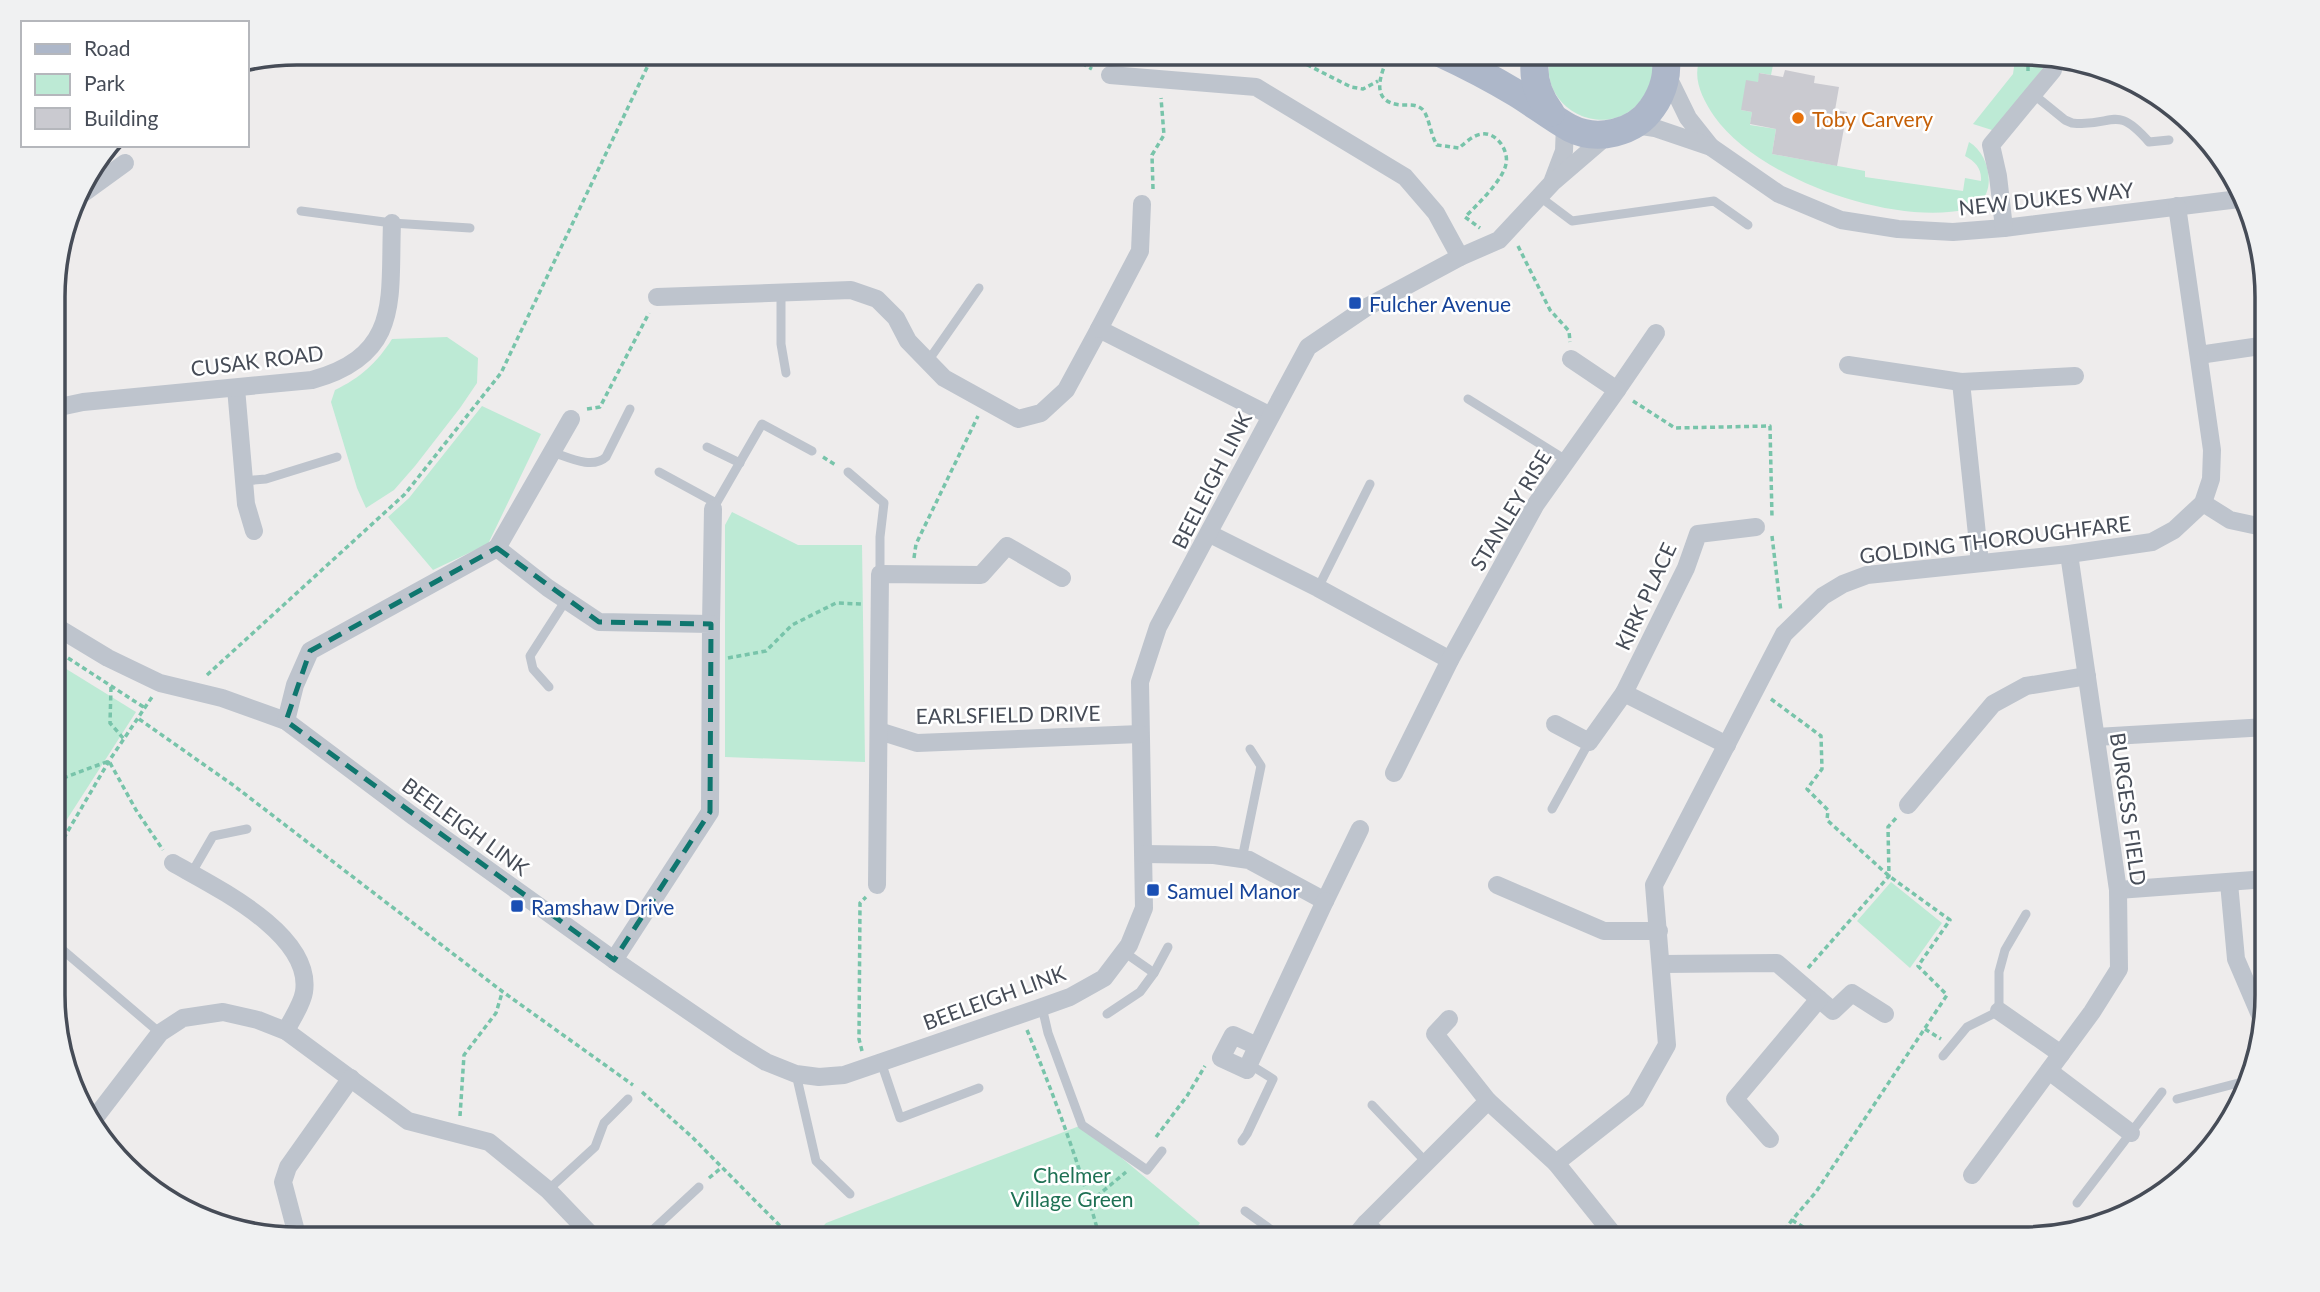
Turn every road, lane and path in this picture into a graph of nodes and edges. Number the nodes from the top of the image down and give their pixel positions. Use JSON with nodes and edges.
{"nodes":[{"id":1,"x":648,"y":65,"type":"edge"},
{"id":2,"x":1309,"y":65,"type":"edge"},
{"id":3,"x":1384,"y":65,"type":"edge"},
{"id":4,"x":1465,"y":65,"type":"edge"},
{"id":5,"x":1534,"y":65,"type":"edge"},
{"id":6,"x":1665,"y":65,"type":"edge"},
{"id":7,"x":1669,"y":65,"type":"edge"},
{"id":8,"x":2053,"y":70,"type":"dead end"},
{"id":9,"x":1110,"y":75,"type":"dead end"},
{"id":10,"x":1160,"y":79,"type":"junction"},
{"id":11,"x":1378,"y":81,"type":"junction"},
{"id":12,"x":2034,"y":94,"type":"junction"},
{"id":13,"x":1559,"y":120,"type":"junction"},
{"id":14,"x":1622,"y":130,"type":"junction"},
{"id":15,"x":2169,"y":140,"type":"dead end"},
{"id":16,"x":1711,"y":147,"type":"junction"},
{"id":17,"x":125,"y":163,"type":"dead end"},
{"id":18,"x":93,"y":186,"type":"edge"},
{"id":19,"x":1546,"y":190,"type":"junction"},
{"id":20,"x":2233,"y":200,"type":"edge"},
{"id":21,"x":1142,"y":204,"type":"joint"},
{"id":22,"x":2177,"y":206,"type":"junction"},
{"id":23,"x":301,"y":211,"type":"dead end"},
{"id":24,"x":392,"y":223,"type":"junction"},
{"id":25,"x":1748,"y":225,"type":"dead end"},
{"id":26,"x":470,"y":228,"type":"dead end"},
{"id":27,"x":2004,"y":228,"type":"junction"},
{"id":28,"x":1489,"y":234,"type":"dead end"},
{"id":29,"x":1509,"y":243,"type":"dead end"},
{"id":30,"x":1460,"y":257,"type":"junction"},
{"id":31,"x":979,"y":288,"type":"dead end"},
{"id":32,"x":781,"y":293,"type":"junction"},
{"id":33,"x":657,"y":297,"type":"joint"},
{"id":34,"x":1100,"y":329,"type":"junction"},
{"id":35,"x":1656,"y":333,"type":"dead end"},
{"id":36,"x":2255,"y":347,"type":"edge"},
{"id":37,"x":2199,"y":355,"type":"junction"},
{"id":38,"x":1571,"y":359,"type":"joint"},
{"id":39,"x":928,"y":361,"type":"junction"},
{"id":40,"x":1848,"y":365,"type":"dead end"},
{"id":41,"x":786,"y":373,"type":"dead end"},
{"id":42,"x":2075,"y":376,"type":"dead end"},
{"id":43,"x":1961,"y":382,"type":"junction"},
{"id":44,"x":236,"y":388,"type":"junction"},
{"id":45,"x":1617,"y":390,"type":"junction"},
{"id":46,"x":1468,"y":399,"type":"dead end"},
{"id":47,"x":985,"y":401,"type":"junction"},
{"id":48,"x":65,"y":406,"type":"edge"},
{"id":49,"x":630,"y":409,"type":"dead end"},
{"id":50,"x":1269,"y":415,"type":"junction"},
{"id":51,"x":571,"y":419,"type":"joint"},
{"id":52,"x":707,"y":447,"type":"dead end"},
{"id":53,"x":812,"y":451,"type":"joint"},
{"id":54,"x":552,"y":452,"type":"junction"},
{"id":55,"x":337,"y":457,"type":"dead end"},
{"id":56,"x":1566,"y":460,"type":"junction"},
{"id":57,"x":740,"y":463,"type":"junction"},
{"id":58,"x":659,"y":471,"type":"dead end"},
{"id":59,"x":848,"y":472,"type":"joint"},
{"id":60,"x":243,"y":481,"type":"junction"},
{"id":61,"x":1370,"y":484,"type":"dead end"},
{"id":62,"x":2203,"y":503,"type":"junction"},
{"id":63,"x":715,"y":506,"type":"junction"},
{"id":64,"x":2255,"y":525,"type":"edge"},
{"id":65,"x":1767,"y":527,"type":"junction"},
{"id":66,"x":254,"y":531,"type":"dead end"},
{"id":67,"x":1210,"y":534,"type":"junction"},
{"id":68,"x":497,"y":548,"type":"junction"},
{"id":69,"x":2068,"y":554,"type":"junction"},
{"id":70,"x":1980,"y":563,"type":"junction"},
{"id":71,"x":880,"y":574,"type":"junction"},
{"id":72,"x":912,"y":574,"type":"junction"},
{"id":73,"x":1062,"y":578,"type":"dead end"},
{"id":74,"x":1318,"y":588,"type":"junction"},
{"id":75,"x":566,"y":600,"type":"junction"},
{"id":76,"x":879,"y":606,"type":"junction"},
{"id":77,"x":711,"y":624,"type":"junction"},
{"id":78,"x":65,"y":632,"type":"edge"},
{"id":79,"x":1784,"y":634,"type":"junction"},
{"id":80,"x":66,"y":657,"type":"dead end"},
{"id":81,"x":1450,"y":660,"type":"junction"},
{"id":82,"x":710,"y":666,"type":"junction"},
{"id":83,"x":2087,"y":676,"type":"junction"},
{"id":84,"x":160,"y":683,"type":"junction"},
{"id":85,"x":111,"y":687,"type":"junction"},
{"id":86,"x":549,"y":687,"type":"dead end"},
{"id":87,"x":1755,"y":687,"type":"junction"},
{"id":88,"x":190,"y":690,"type":"junction"},
{"id":89,"x":1625,"y":693,"type":"junction"},
{"id":90,"x":145,"y":708,"type":"junction"},
{"id":91,"x":139,"y":719,"type":"junction"},
{"id":92,"x":286,"y":721,"type":"junction"},
{"id":93,"x":1555,"y":724,"type":"dead end"},
{"id":94,"x":2255,"y":728,"type":"edge"},
{"id":95,"x":878,"y":731,"type":"junction"},
{"id":96,"x":1140,"y":734,"type":"junction"},
{"id":97,"x":2096,"y":737,"type":"junction"},
{"id":98,"x":124,"y":739,"type":"junction"},
{"id":99,"x":1589,"y":742,"type":"junction"},
{"id":100,"x":1727,"y":745,"type":"junction"},
{"id":101,"x":1250,"y":749,"type":"dead end"},
{"id":102,"x":109,"y":761,"type":"junction"},
{"id":103,"x":1394,"y":773,"type":"dead end"},
{"id":104,"x":65,"y":777,"type":"edge"},
{"id":105,"x":1908,"y":806,"type":"joint"},
{"id":106,"x":1552,"y":809,"type":"dead end"},
{"id":107,"x":247,"y":829,"type":"dead end"},
{"id":108,"x":1360,"y":829,"type":"dead end"},
{"id":109,"x":65,"y":836,"type":"edge"},
{"id":110,"x":1144,"y":854,"type":"junction"},
{"id":111,"x":1242,"y":859,"type":"junction"},
{"id":112,"x":173,"y":863,"type":"joint"},
{"id":113,"x":191,"y":874,"type":"junction"},
{"id":114,"x":1889,"y":876,"type":"junction"},
{"id":115,"x":2255,"y":880,"type":"edge"},
{"id":116,"x":2229,"y":883,"type":"junction"},
{"id":117,"x":877,"y":885,"type":"joint"},
{"id":118,"x":1497,"y":885,"type":"dead end"},
{"id":119,"x":2118,"y":890,"type":"junction"},
{"id":120,"x":1325,"y":901,"type":"junction"},
{"id":121,"x":2026,"y":914,"type":"dead end"},
{"id":122,"x":1659,"y":931,"type":"junction"},
{"id":123,"x":1168,"y":947,"type":"dead end"},
{"id":124,"x":65,"y":952,"type":"edge"},
{"id":125,"x":1124,"y":952,"type":"junction"},
{"id":126,"x":614,"y":960,"type":"junction"},
{"id":127,"x":1662,"y":964,"type":"junction"},
{"id":128,"x":1154,"y":973,"type":"junction"},
{"id":129,"x":1797,"y":980,"type":"junction"},
{"id":130,"x":503,"y":992,"type":"junction"},
{"id":131,"x":1819,"y":999,"type":"junction"},
{"id":132,"x":2255,"y":1003,"type":"edge"},
{"id":133,"x":1042,"y":1007,"type":"junction"},
{"id":134,"x":1999,"y":1011,"type":"junction"},
{"id":135,"x":1020,"y":1014,"type":"junction"},
{"id":136,"x":1107,"y":1014,"type":"dead end"},
{"id":137,"x":1885,"y":1014,"type":"dead end"},
{"id":138,"x":1450,"y":1019,"type":"dead end"},
{"id":139,"x":286,"y":1031,"type":"junction"},
{"id":140,"x":160,"y":1033,"type":"junction"},
{"id":141,"x":1258,"y":1046,"type":"junction"},
{"id":142,"x":2060,"y":1054,"type":"junction"},
{"id":143,"x":1943,"y":1056,"type":"dead end"},
{"id":144,"x":1221,"y":1058,"type":"junction"},
{"id":145,"x":873,"y":1064,"type":"junction"},
{"id":146,"x":1249,"y":1064,"type":"junction"},
{"id":147,"x":2049,"y":1071,"type":"junction"},
{"id":148,"x":796,"y":1074,"type":"junction"},
{"id":149,"x":351,"y":1079,"type":"junction"},
{"id":150,"x":2238,"y":1083,"type":"edge"},
{"id":151,"x":979,"y":1088,"type":"dead end"},
{"id":152,"x":2162,"y":1092,"type":"dead end"},
{"id":153,"x":628,"y":1099,"type":"dead end"},
{"id":154,"x":2177,"y":1099,"type":"dead end"},
{"id":155,"x":1488,"y":1101,"type":"junction"},
{"id":156,"x":1372,"y":1105,"type":"dead end"},
{"id":157,"x":98,"y":1114,"type":"edge"},
{"id":158,"x":2131,"y":1133,"type":"junction"},
{"id":159,"x":464,"y":1135,"type":"junction"},
{"id":160,"x":1770,"y":1139,"type":"dead end"},
{"id":161,"x":1242,"y":1141,"type":"dead end"},
{"id":162,"x":1162,"y":1151,"type":"dead end"},
{"id":163,"x":1136,"y":1162,"type":"junction"},
{"id":164,"x":1426,"y":1163,"type":"junction"},
{"id":165,"x":1556,"y":1163,"type":"junction"},
{"id":166,"x":1972,"y":1175,"type":"dead end"},
{"id":167,"x":699,"y":1187,"type":"dead end"},
{"id":168,"x":548,"y":1190,"type":"junction"},
{"id":169,"x":850,"y":1194,"type":"dead end"},
{"id":170,"x":1090,"y":1202,"type":"junction"},
{"id":171,"x":2077,"y":1203,"type":"dead end"},
{"id":172,"x":1245,"y":1210,"type":"dead end"},
{"id":173,"x":1792,"y":1220,"type":"junction"},
{"id":174,"x":1366,"y":1223,"type":"junction"},
{"id":175,"x":295,"y":1227,"type":"edge"},
{"id":176,"x":583,"y":1227,"type":"edge"},
{"id":177,"x":657,"y":1227,"type":"edge"},
{"id":178,"x":781,"y":1227,"type":"edge"},
{"id":179,"x":1097,"y":1227,"type":"edge"},
{"id":180,"x":1268,"y":1227,"type":"edge"},
{"id":181,"x":1363,"y":1227,"type":"edge"},
{"id":182,"x":1370,"y":1227,"type":"edge"},
{"id":183,"x":1607,"y":1227,"type":"edge"},
{"id":184,"x":1787,"y":1227,"type":"edge"},
{"id":185,"x":1803,"y":1227,"type":"edge"}],
"edges":[{"from":1,"to":88,"type":"path"},
{"from":2,"to":11,"type":"path"},
{"from":3,"to":11,"type":"path"},
{"from":4,"to":13,"type":"main road"},
{"from":5,"to":13,"type":"main road"},
{"from":6,"to":14,"type":"main road"},
{"from":7,"to":16,"type":"street","name":"NEW DUKES WAY"},
{"from":8,"to":12,"type":"street"},
{"from":9,"to":10,"type":"street"},
{"from":10,"to":21,"type":"path"},
{"from":10,"to":30,"type":"street"},
{"from":11,"to":28,"type":"path"},
{"from":12,"to":15,"type":"lane"},
{"from":12,"to":27,"type":"street"},
{"from":13,"to":14,"type":"main road"},
{"from":13,"to":19,"type":"street","name":"BEELEIGH LINK"},
{"from":14,"to":16,"type":"street","name":"NEW DUKES WAY"},
{"from":14,"to":19,"type":"street","name":"BEELEIGH LINK"},
{"from":16,"to":27,"type":"street","name":"NEW DUKES WAY"},
{"from":17,"to":18,"type":"street"},
{"from":19,"to":25,"type":"lane"},
{"from":19,"to":30,"type":"street","name":"BEELEIGH LINK"},
{"from":20,"to":22,"type":"street","name":"NEW DUKES WAY"},
{"from":21,"to":34,"type":"street"},
{"from":22,"to":27,"type":"street","name":"NEW DUKES WAY"},
{"from":22,"to":37,"type":"street"},
{"from":23,"to":24,"type":"lane"},
{"from":24,"to":26,"type":"lane"},
{"from":24,"to":44,"type":"street","name":"CUSAK ROAD"},
{"from":29,"to":38,"type":"path"},
{"from":30,"to":50,"type":"street","name":"BEELEIGH LINK"},
{"from":31,"to":39,"type":"lane"},
{"from":32,"to":33,"type":"street"},
{"from":32,"to":39,"type":"street"},
{"from":32,"to":41,"type":"lane"},
{"from":33,"to":51,"type":"path"},
{"from":34,"to":47,"type":"street"},
{"from":34,"to":50,"type":"street"},
{"from":35,"to":45,"type":"street","name":"STANLEY RISE"},
{"from":36,"to":37,"type":"street"},
{"from":37,"to":62,"type":"street"},
{"from":38,"to":45,"type":"street"},
{"from":39,"to":47,"type":"street"},
{"from":40,"to":43,"type":"street"},
{"from":42,"to":43,"type":"street"},
{"from":43,"to":70,"type":"street"},
{"from":44,"to":48,"type":"street","name":"CUSAK ROAD"},
{"from":44,"to":60,"type":"street"},
{"from":45,"to":56,"type":"street","name":"STANLEY RISE"},
{"from":45,"to":65,"type":"path"},
{"from":46,"to":56,"type":"lane"},
{"from":47,"to":72,"type":"path"},
{"from":49,"to":54,"type":"lane"},
{"from":50,"to":67,"type":"street","name":"BEELEIGH LINK"},
{"from":51,"to":54,"type":"street"},
{"from":52,"to":57,"type":"lane"},
{"from":53,"to":57,"type":"lane"},
{"from":53,"to":59,"type":"path"},
{"from":54,"to":68,"type":"street"},
{"from":55,"to":60,"type":"lane"},
{"from":56,"to":81,"type":"street","name":"STANLEY RISE"},
{"from":57,"to":63,"type":"lane"},
{"from":58,"to":63,"type":"lane"},
{"from":59,"to":71,"type":"lane"},
{"from":60,"to":66,"type":"street"},
{"from":61,"to":74,"type":"lane"},
{"from":62,"to":64,"type":"street"},
{"from":62,"to":69,"type":"street","name":"GOLDING THOROUGHFARE"},
{"from":63,"to":77,"type":"street"},
{"from":65,"to":79,"type":"path"},
{"from":65,"to":89,"type":"street","name":"KIRK PLACE"},
{"from":67,"to":74,"type":"street"},
{"from":67,"to":96,"type":"street","name":"BEELEIGH LINK"},
{"from":68,"to":75,"type":"street"},
{"from":68,"to":92,"type":"street"},
{"from":69,"to":70,"type":"street","name":"GOLDING THOROUGHFARE"},
{"from":69,"to":83,"type":"street","name":"BURGESS FIELD"},
{"from":70,"to":79,"type":"street","name":"GOLDING THOROUGHFARE"},
{"from":71,"to":72,"type":"street"},
{"from":71,"to":76,"type":"street"},
{"from":72,"to":73,"type":"street"},
{"from":74,"to":81,"type":"street"},
{"from":75,"to":77,"type":"street"},
{"from":75,"to":86,"type":"lane"},
{"from":76,"to":82,"type":"path"},
{"from":76,"to":95,"type":"street"},
{"from":77,"to":82,"type":"street"},
{"from":78,"to":84,"type":"street","name":"BEELEIGH LINK"},
{"from":79,"to":87,"type":"street","name":"GOLDING THOROUGHFARE"},
{"from":80,"to":85,"type":"path"},
{"from":81,"to":103,"type":"street","name":"STANLEY RISE"},
{"from":82,"to":126,"type":"street"},
{"from":83,"to":97,"type":"street","name":"BURGESS FIELD"},
{"from":83,"to":105,"type":"street"},
{"from":84,"to":88,"type":"street","name":"BEELEIGH LINK"},
{"from":84,"to":90,"type":"path"},
{"from":85,"to":90,"type":"path"},
{"from":85,"to":98,"type":"path"},
{"from":87,"to":100,"type":"street","name":"GOLDING THOROUGHFARE"},
{"from":87,"to":114,"type":"path"},
{"from":88,"to":92,"type":"street","name":"BEELEIGH LINK"},
{"from":89,"to":99,"type":"street","name":"KIRK PLACE"},
{"from":89,"to":100,"type":"street"},
{"from":90,"to":91,"type":"path"},
{"from":91,"to":98,"type":"path"},
{"from":91,"to":130,"type":"path"},
{"from":92,"to":126,"type":"street","name":"BEELEIGH LINK"},
{"from":93,"to":99,"type":"street"},
{"from":94,"to":97,"type":"street"},
{"from":95,"to":96,"type":"street","name":"EARLSFIELD DRIVE"},
{"from":95,"to":117,"type":"street"},
{"from":96,"to":110,"type":"street","name":"BEELEIGH LINK"},
{"from":97,"to":119,"type":"street","name":"BURGESS FIELD"},
{"from":98,"to":102,"type":"path"},
{"from":99,"to":106,"type":"lane"},
{"from":100,"to":122,"type":"street","name":"GOLDING THOROUGHFARE"},
{"from":101,"to":111,"type":"lane"},
{"from":102,"to":104,"type":"path"},
{"from":102,"to":109,"type":"path"},
{"from":102,"to":112,"type":"path"},
{"from":105,"to":114,"type":"path"},
{"from":107,"to":113,"type":"lane"},
{"from":108,"to":120,"type":"street"},
{"from":110,"to":111,"type":"street"},
{"from":110,"to":125,"type":"street","name":"BEELEIGH LINK"},
{"from":111,"to":120,"type":"street"},
{"from":112,"to":113,"type":"street"},
{"from":113,"to":139,"type":"street"},
{"from":114,"to":129,"type":"path"},
{"from":114,"to":173,"type":"path"},
{"from":115,"to":116,"type":"street"},
{"from":116,"to":119,"type":"street"},
{"from":116,"to":132,"type":"street"},
{"from":117,"to":145,"type":"path"},
{"from":118,"to":122,"type":"street"},
{"from":119,"to":142,"type":"street","name":"BURGESS FIELD"},
{"from":120,"to":141,"type":"street"},
{"from":121,"to":134,"type":"lane"},
{"from":122,"to":127,"type":"street","name":"GOLDING THOROUGHFARE"},
{"from":123,"to":128,"type":"lane"},
{"from":124,"to":140,"type":"lane"},
{"from":125,"to":128,"type":"lane"},
{"from":125,"to":133,"type":"street","name":"BEELEIGH LINK"},
{"from":126,"to":148,"type":"street","name":"BEELEIGH LINK"},
{"from":127,"to":129,"type":"street"},
{"from":127,"to":165,"type":"street","name":"GOLDING THOROUGHFARE"},
{"from":128,"to":136,"type":"lane"},
{"from":129,"to":131,"type":"street"},
{"from":130,"to":159,"type":"path"},
{"from":130,"to":178,"type":"path"},
{"from":131,"to":137,"type":"street"},
{"from":131,"to":160,"type":"street"},
{"from":133,"to":135,"type":"street","name":"BEELEIGH LINK"},
{"from":133,"to":163,"type":"lane"},
{"from":134,"to":142,"type":"street"},
{"from":134,"to":143,"type":"lane"},
{"from":135,"to":145,"type":"street","name":"BEELEIGH LINK"},
{"from":135,"to":170,"type":"path"},
{"from":138,"to":155,"type":"street"},
{"from":139,"to":140,"type":"street"},
{"from":139,"to":149,"type":"street"},
{"from":140,"to":157,"type":"street"},
{"from":141,"to":144,"type":"street"},
{"from":141,"to":146,"type":"street"},
{"from":142,"to":147,"type":"street","name":"BURGESS FIELD"},
{"from":144,"to":146,"type":"street"},
{"from":144,"to":163,"type":"path"},
{"from":145,"to":148,"type":"street","name":"BEELEIGH LINK"},
{"from":145,"to":151,"type":"lane"},
{"from":146,"to":161,"type":"lane"},
{"from":147,"to":158,"type":"street"},
{"from":147,"to":166,"type":"street","name":"BURGESS FIELD"},
{"from":148,"to":169,"type":"lane"},
{"from":149,"to":159,"type":"street"},
{"from":149,"to":175,"type":"street"},
{"from":150,"to":154,"type":"lane"},
{"from":152,"to":158,"type":"lane"},
{"from":153,"to":168,"type":"lane"},
{"from":155,"to":164,"type":"street"},
{"from":155,"to":165,"type":"street"},
{"from":156,"to":164,"type":"lane"},
{"from":158,"to":171,"type":"lane"},
{"from":159,"to":168,"type":"street"},
{"from":162,"to":163,"type":"lane"},
{"from":163,"to":170,"type":"path"},
{"from":164,"to":174,"type":"street"},
{"from":165,"to":183,"type":"street"},
{"from":167,"to":177,"type":"lane"},
{"from":168,"to":176,"type":"street"},
{"from":170,"to":179,"type":"path"},
{"from":172,"to":180,"type":"lane"},
{"from":173,"to":184,"type":"path"},
{"from":173,"to":185,"type":"path"},
{"from":174,"to":181,"type":"street"},
{"from":174,"to":182,"type":"street"}]}
